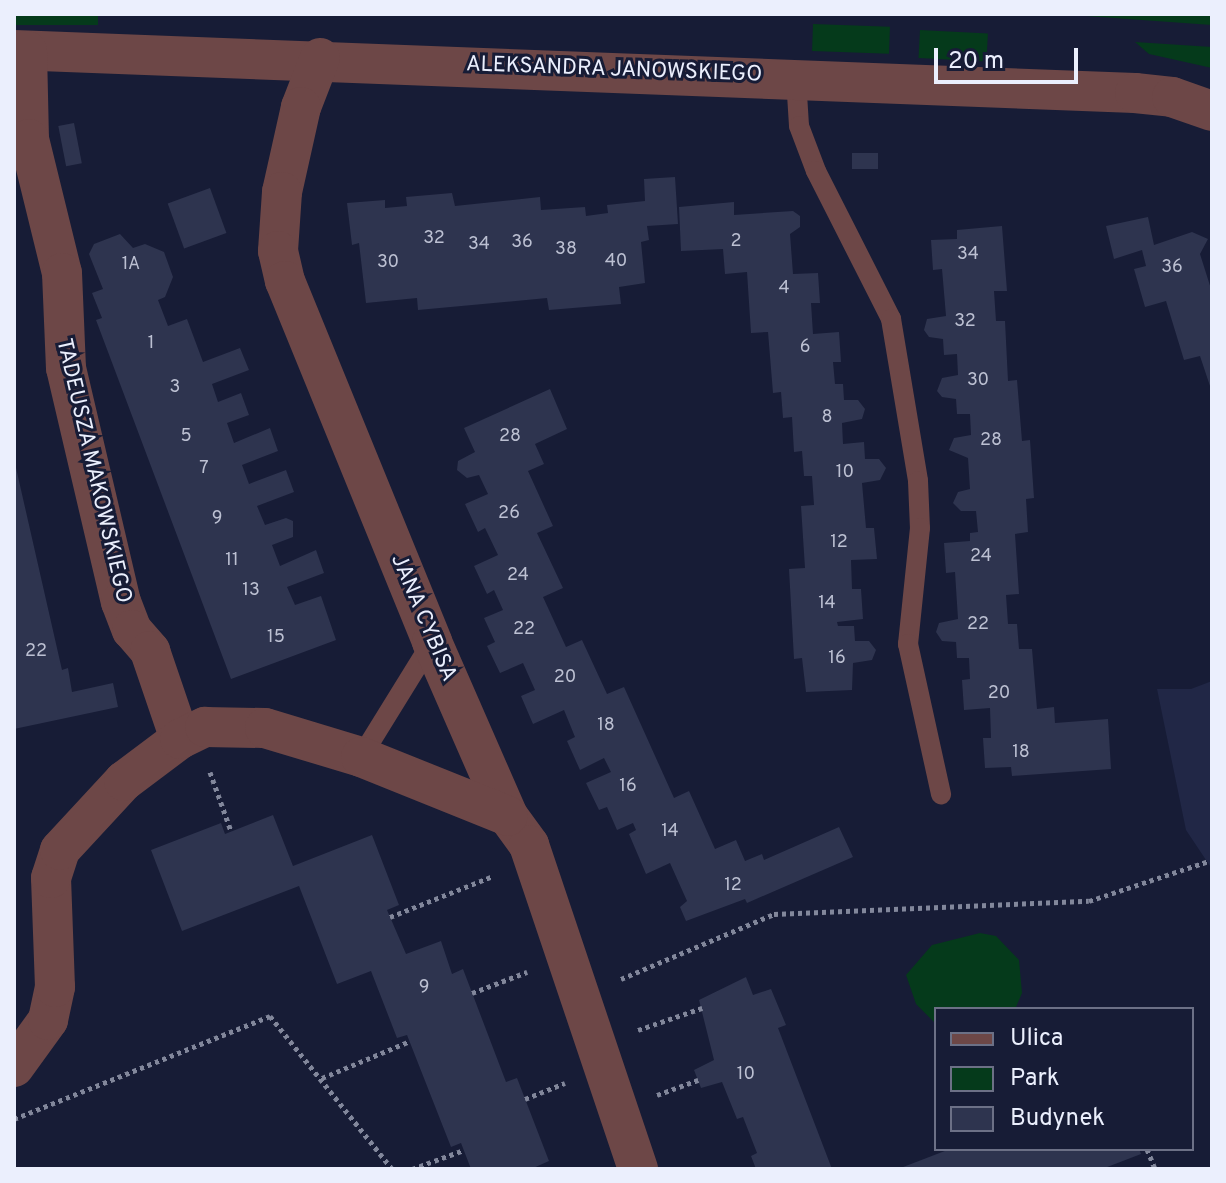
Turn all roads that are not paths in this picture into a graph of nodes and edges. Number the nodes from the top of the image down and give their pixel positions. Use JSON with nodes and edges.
{"nodes":[{"id":1,"x":21,"y":50,"type":"edge"},
{"id":2,"x":320,"y":58,"type":"junction"},
{"id":3,"x":796,"y":78,"type":"junction"},
{"id":4,"x":1212,"y":111,"type":"edge"},
{"id":5,"x":432,"y":642,"type":"junction"},
{"id":6,"x":188,"y":735,"type":"junction"},
{"id":7,"x":361,"y":757,"type":"junction"},
{"id":8,"x":941,"y":794,"type":"dead end"},
{"id":9,"x":508,"y":816,"type":"junction"},
{"id":10,"x":14,"y":1067,"type":"edge"},
{"id":11,"x":638,"y":1169,"type":"edge"}],
"edges":[{"from":1,"to":2,"type":"street","name":"ALEKSANDRA JANOWSKIEGO"},
{"from":1,"to":6,"type":"street","name":"TADEUSZA MAKOWSKIEGO"},
{"from":2,"to":3,"type":"street","name":"ALEKSANDRA JANOWSKIEGO"},
{"from":2,"to":5,"type":"street","name":"JANA CYBISA"},
{"from":3,"to":4,"type":"street","name":"ALEKSANDRA JANOWSKIEGO"},
{"from":3,"to":8,"type":"lane"},
{"from":5,"to":7,"type":"lane"},
{"from":5,"to":9,"type":"street","name":"JANA CYBISA"},
{"from":6,"to":7,"type":"street"},
{"from":6,"to":10,"type":"street"},
{"from":7,"to":9,"type":"street"},
{"from":9,"to":11,"type":"street","name":"JANA CYBISA"}]}
